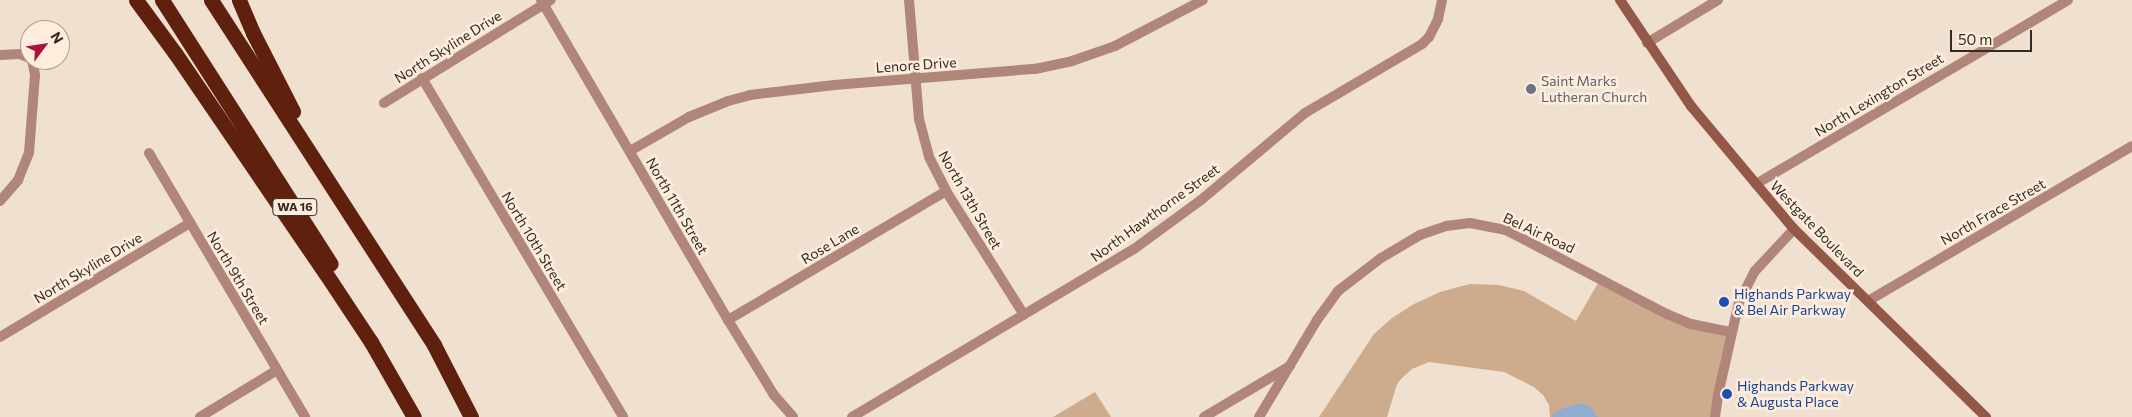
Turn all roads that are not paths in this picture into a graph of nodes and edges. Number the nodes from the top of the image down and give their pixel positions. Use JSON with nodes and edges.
{"nodes":[{"id":1,"x":136,"y":0,"type":"edge"},
{"id":2,"x":162,"y":0,"type":"edge"},
{"id":3,"x":211,"y":0,"type":"edge"},
{"id":4,"x":239,"y":0,"type":"edge"},
{"id":5,"x":909,"y":0,"type":"edge"},
{"id":6,"x":1203,"y":0,"type":"edge"},
{"id":7,"x":1442,"y":0,"type":"edge"},
{"id":8,"x":1620,"y":0,"type":"edge"},
{"id":9,"x":1718,"y":0,"type":"edge"},
{"id":10,"x":2068,"y":0,"type":"edge"},
{"id":11,"x":545,"y":2,"type":"edge"},
{"id":12,"x":1647,"y":43,"type":"junction"},
{"id":13,"x":0,"y":54,"type":"edge"},
{"id":14,"x":20,"y":54,"type":"edge"},
{"id":15,"x":34,"y":70,"type":"edge"},
{"id":16,"x":422,"y":78,"type":"junction"},
{"id":17,"x":916,"y":79,"type":"junction"},
{"id":18,"x":384,"y":102,"type":"dead end"},
{"id":19,"x":2132,"y":146,"type":"edge"},
{"id":20,"x":630,"y":151,"type":"junction"},
{"id":21,"x":150,"y":153,"type":"dead end"},
{"id":22,"x":1756,"y":184,"type":"junction"},
{"id":23,"x":334,"y":190,"type":"junction"},
{"id":24,"x":946,"y":191,"type":"junction"},
{"id":25,"x":0,"y":201,"type":"edge"},
{"id":26,"x":190,"y":223,"type":"junction"},
{"id":27,"x":1794,"y":229,"type":"junction"},
{"id":28,"x":1868,"y":301,"type":"junction"},
{"id":29,"x":1024,"y":315,"type":"junction"},
{"id":30,"x":728,"y":320,"type":"junction"},
{"id":31,"x":1731,"y":332,"type":"junction"},
{"id":32,"x":0,"y":337,"type":"edge"},
{"id":33,"x":1291,"y":365,"type":"junction"},
{"id":34,"x":277,"y":370,"type":"junction"},
{"id":35,"x":200,"y":417,"type":"edge"},
{"id":36,"x":305,"y":417,"type":"edge"},
{"id":37,"x":414,"y":417,"type":"edge"},
{"id":38,"x":422,"y":417,"type":"edge"},
{"id":39,"x":471,"y":417,"type":"edge"},
{"id":40,"x":623,"y":417,"type":"edge"},
{"id":41,"x":793,"y":417,"type":"edge"},
{"id":42,"x":852,"y":417,"type":"edge"},
{"id":43,"x":1204,"y":417,"type":"edge"},
{"id":44,"x":1259,"y":417,"type":"edge"},
{"id":45,"x":1715,"y":417,"type":"edge"},
{"id":46,"x":1986,"y":417,"type":"edge"}],
"edges":[{"from":1,"to":37,"type":"highway"},
{"from":2,"to":38,"type":"highway","number":"WA 16"},
{"from":3,"to":23,"type":"highway","number":"WA 16"},
{"from":4,"to":23,"type":"highway"},
{"from":5,"to":17,"type":"street","name":"North 13th Street"},
{"from":6,"to":17,"type":"street","name":"Lenore Drive"},
{"from":7,"to":29,"type":"street","name":"North Hawthorne Street"},
{"from":8,"to":12,"type":"street","name":"Westgate Boulevard"},
{"from":9,"to":12,"type":"street"},
{"from":10,"to":22,"type":"street","name":"North Lexington Street"},
{"from":11,"to":16,"type":"street","name":"North Skyline Drive"},
{"from":11,"to":20,"type":"street","name":"North 11th Street"},
{"from":12,"to":22,"type":"street","name":"Westgate Boulevard"},
{"from":13,"to":14,"type":"street"},
{"from":15,"to":25,"type":"street"},
{"from":16,"to":18,"type":"street","name":"North Skyline Drive"},
{"from":16,"to":40,"type":"street","name":"North 10th Street"},
{"from":17,"to":20,"type":"street","name":"Lenore Drive"},
{"from":17,"to":24,"type":"street","name":"North 13th Street"},
{"from":19,"to":28,"type":"street","name":"North Frace Street"},
{"from":20,"to":30,"type":"street","name":"North 11th Street"},
{"from":21,"to":26,"type":"street","name":"North 9th Street"},
{"from":22,"to":27,"type":"street","name":"Westgate Boulevard"},
{"from":23,"to":39,"type":"highway","number":"WA 16"},
{"from":24,"to":29,"type":"street","name":"North 13th Street"},
{"from":24,"to":30,"type":"street","name":"Rose Lane"},
{"from":26,"to":32,"type":"street","name":"North Skyline Drive"},
{"from":26,"to":34,"type":"street","name":"North 9th Street"},
{"from":27,"to":28,"type":"street","name":"Westgate Boulevard"},
{"from":27,"to":31,"type":"street"},
{"from":28,"to":46,"type":"street","name":"Westgate Boulevard"},
{"from":29,"to":42,"type":"street","name":"North Hawthorne Street"},
{"from":30,"to":41,"type":"street","name":"North 11th Street"},
{"from":31,"to":33,"type":"street","name":"Bel Air Road"},
{"from":31,"to":45,"type":"street"},
{"from":33,"to":43,"type":"street","name":"Bel Air Road"},
{"from":33,"to":44,"type":"street","name":"Bel Air Road"},
{"from":34,"to":35,"type":"street"},
{"from":34,"to":36,"type":"street","name":"North 9th Street"}]}
